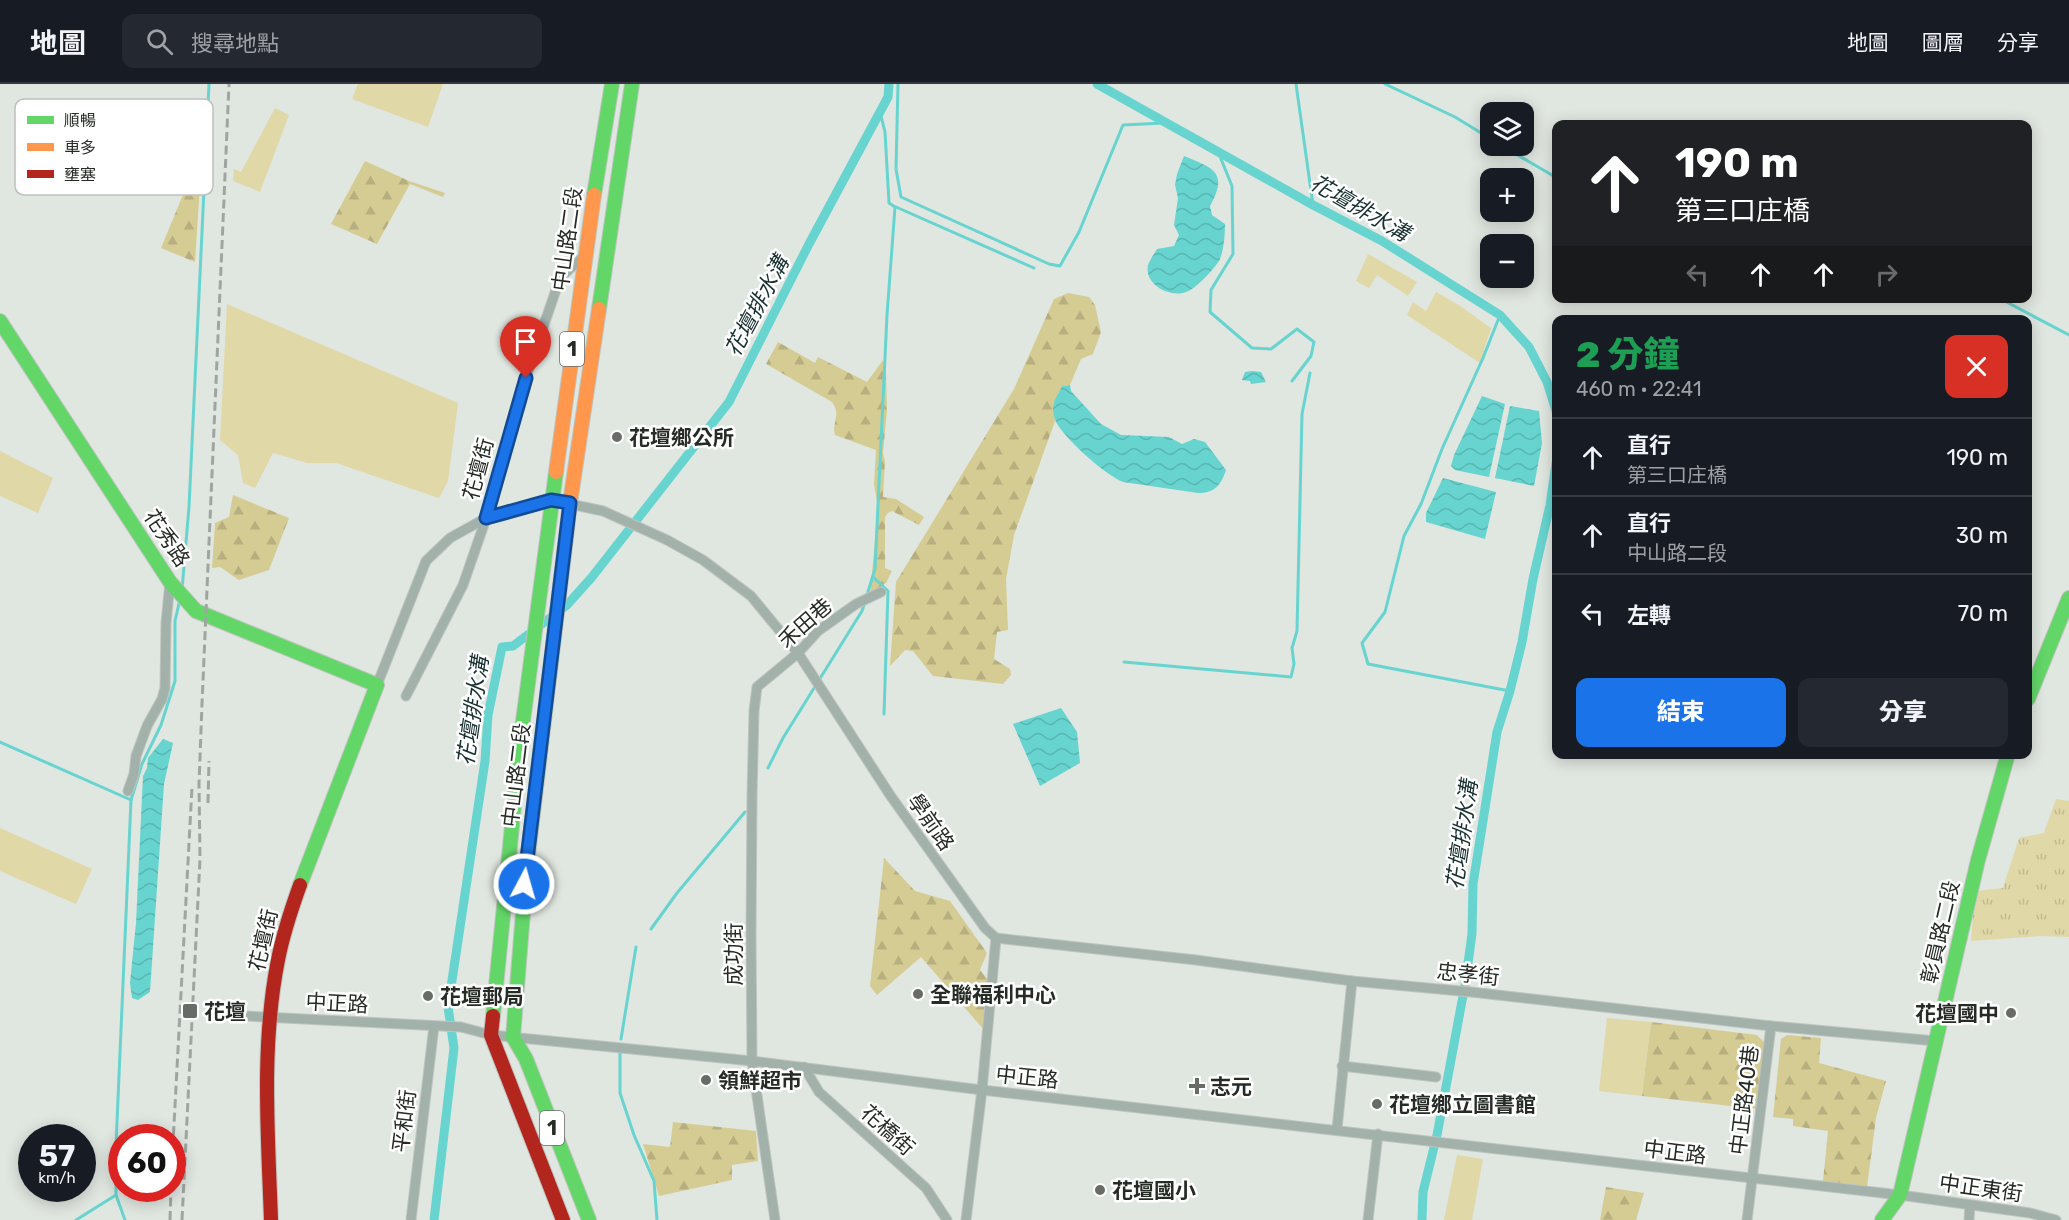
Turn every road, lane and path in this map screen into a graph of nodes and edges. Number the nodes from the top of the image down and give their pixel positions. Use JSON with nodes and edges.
{"nodes":[{"id":1,"x":612,"y":84,"type":"edge"},
{"id":2,"x":632,"y":84,"type":"edge"},
{"id":3,"x":585,"y":255,"type":"junction"},
{"id":4,"x":0,"y":321,"type":"edge"},
{"id":5,"x":551,"y":500,"type":"junction"},
{"id":6,"x":570,"y":503,"type":"junction"},
{"id":7,"x":486,"y":518,"type":"junction"},
{"id":8,"x":170,"y":582,"type":"junction"},
{"id":9,"x":881,"y":592,"type":"dead end"},
{"id":10,"x":2069,"y":598,"type":"edge"},
{"id":11,"x":798,"y":653,"type":"junction"},
{"id":12,"x":377,"y":685,"type":"junction"},
{"id":13,"x":757,"y":687,"type":"joint"},
{"id":14,"x":2032,"y":689,"type":"edge"},
{"id":15,"x":406,"y":696,"type":"dead end"},
{"id":16,"x":2007,"y":759,"type":"edge"},
{"id":17,"x":128,"y":791,"type":"dead end"},
{"id":18,"x":996,"y":938,"type":"junction"},
{"id":19,"x":1352,"y":981,"type":"junction"},
{"id":20,"x":227,"y":1015,"type":"dead end"},
{"id":21,"x":270,"y":1017,"type":"junction"},
{"id":22,"x":434,"y":1026,"type":"junction"},
{"id":23,"x":1771,"y":1026,"type":"junction"},
{"id":24,"x":491,"y":1035,"type":"junction"},
{"id":25,"x":513,"y":1037,"type":"junction"},
{"id":26,"x":1936,"y":1041,"type":"junction"},
{"id":27,"x":752,"y":1061,"type":"junction"},
{"id":28,"x":1342,"y":1066,"type":"junction"},
{"id":29,"x":804,"y":1067,"type":"junction"},
{"id":30,"x":1436,"y":1077,"type":"dead end"},
{"id":31,"x":982,"y":1090,"type":"junction"},
{"id":32,"x":1336,"y":1129,"type":"junction"},
{"id":33,"x":1378,"y":1134,"type":"junction"},
{"id":34,"x":1752,"y":1179,"type":"junction"},
{"id":35,"x":1900,"y":1196,"type":"junction"},
{"id":36,"x":1970,"y":1205,"type":"junction"},
{"id":37,"x":271,"y":1220,"type":"edge"},
{"id":38,"x":411,"y":1220,"type":"edge"},
{"id":39,"x":563,"y":1220,"type":"edge"},
{"id":40,"x":589,"y":1220,"type":"edge"},
{"id":41,"x":775,"y":1220,"type":"edge"},
{"id":42,"x":947,"y":1220,"type":"edge"},
{"id":43,"x":966,"y":1220,"type":"edge"},
{"id":44,"x":1368,"y":1220,"type":"edge"},
{"id":45,"x":1747,"y":1220,"type":"edge"},
{"id":46,"x":1882,"y":1220,"type":"edge"},
{"id":47,"x":1969,"y":1220,"type":"edge"},
{"id":48,"x":2056,"y":1220,"type":"edge"}],
"edges":[{"from":1,"to":3,"type":"main road","name":"中山路二段","number":"1"},
{"from":2,"to":6,"type":"main road","name":"中山路二段","number":"1"},
{"from":3,"to":5,"type":"main road","name":"中山路二段","number":"1"},
{"from":3,"to":7,"type":"street","name":"花壇街"},
{"from":4,"to":8,"type":"main road","name":"花秀路"},
{"from":5,"to":6,"type":"street"},
{"from":5,"to":7,"type":"street"},
{"from":5,"to":24,"type":"main road","name":"中山路二段","number":"1"},
{"from":6,"to":11,"type":"street","name":"學前路"},
{"from":6,"to":25,"type":"main road","name":"中山路二段","number":"1"},
{"from":7,"to":12,"type":"street"},
{"from":7,"to":15,"type":"street","name":"花壇街"},
{"from":8,"to":12,"type":"main road","name":"花秀路"},
{"from":8,"to":17,"type":"street"},
{"from":9,"to":11,"type":"street","name":"禾田巷"},
{"from":10,"to":14,"type":"main road"},
{"from":11,"to":13,"type":"street","name":"禾田巷"},
{"from":11,"to":18,"type":"street","name":"學前路"},
{"from":12,"to":21,"type":"main road","name":"花壇街"},
{"from":13,"to":27,"type":"street","name":"成功街"},
{"from":16,"to":26,"type":"main road","name":"彰員路二段"},
{"from":18,"to":19,"type":"street","name":"忠孝街"},
{"from":18,"to":31,"type":"street"},
{"from":19,"to":23,"type":"street","name":"忠孝街"},
{"from":19,"to":28,"type":"street"},
{"from":20,"to":21,"type":"street","name":"中正路"},
{"from":21,"to":22,"type":"street","name":"中正路"},
{"from":21,"to":37,"type":"main road","name":"花壇街"},
{"from":22,"to":24,"type":"street","name":"中正路"},
{"from":22,"to":38,"type":"street","name":"平和街"},
{"from":23,"to":26,"type":"street","name":"忠孝街"},
{"from":23,"to":34,"type":"street","name":"中正路40巷"},
{"from":24,"to":25,"type":"street"},
{"from":24,"to":39,"type":"main road","number":"1"},
{"from":25,"to":27,"type":"street","name":"中正路"},
{"from":25,"to":40,"type":"main road","number":"1"},
{"from":26,"to":35,"type":"main road","name":"彰員路二段"},
{"from":27,"to":29,"type":"street","name":"中正路"},
{"from":27,"to":41,"type":"street","name":"成功街"},
{"from":28,"to":30,"type":"street"},
{"from":28,"to":32,"type":"street"},
{"from":29,"to":31,"type":"street","name":"中正路"},
{"from":29,"to":42,"type":"street","name":"花橋街"},
{"from":31,"to":32,"type":"street","name":"中正路"},
{"from":31,"to":43,"type":"street"},
{"from":32,"to":33,"type":"street","name":"中正路"},
{"from":33,"to":34,"type":"street","name":"中正路"},
{"from":33,"to":44,"type":"street"},
{"from":34,"to":35,"type":"street","name":"中正路"},
{"from":34,"to":45,"type":"street","name":"中正路40巷"},
{"from":35,"to":36,"type":"street","name":"中正東街"},
{"from":35,"to":46,"type":"main road","name":"彰員路二段"},
{"from":36,"to":47,"type":"street"},
{"from":36,"to":48,"type":"street","name":"中正東街"}]}
